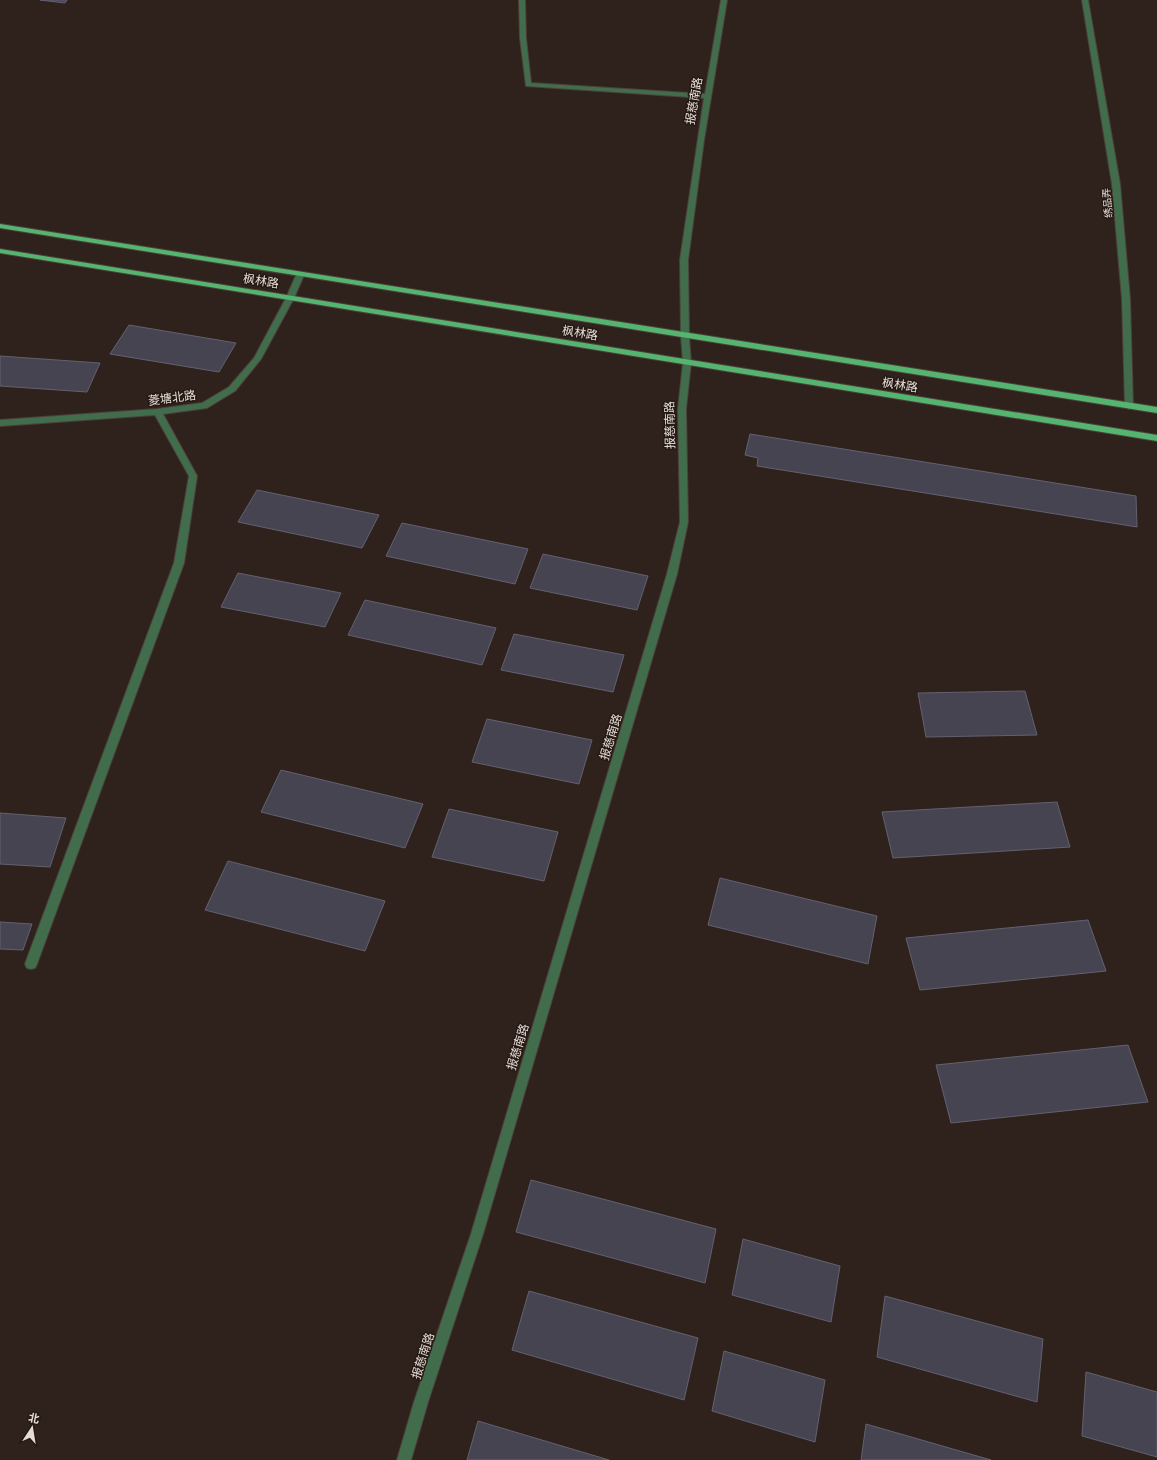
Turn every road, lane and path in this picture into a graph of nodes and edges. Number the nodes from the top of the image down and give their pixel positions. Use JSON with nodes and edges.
{"nodes":[{"id":1,"x":522,"y":0,"type":"edge"},
{"id":2,"x":724,"y":0,"type":"edge"},
{"id":3,"x":1085,"y":0,"type":"edge"},
{"id":4,"x":708,"y":96,"type":"junction"},
{"id":5,"x":0,"y":226,"type":"edge"},
{"id":6,"x":0,"y":251,"type":"edge"},
{"id":7,"x":300,"y":274,"type":"junction"},
{"id":8,"x":290,"y":298,"type":"junction"},
{"id":9,"x":684,"y":336,"type":"junction"},
{"id":10,"x":688,"y":363,"type":"junction"},
{"id":11,"x":1129,"y":406,"type":"junction"},
{"id":12,"x":1157,"y":410,"type":"edge"},
{"id":13,"x":157,"y":412,"type":"junction"},
{"id":14,"x":0,"y":423,"type":"edge"},
{"id":15,"x":1157,"y":438,"type":"edge"},
{"id":16,"x":31,"y":964,"type":"dead end"},
{"id":17,"x":404,"y":1460,"type":"edge"}],
"edges":[{"from":1,"to":4,"type":"street"},
{"from":2,"to":4,"type":"street","name":"报慈南路"},
{"from":3,"to":11,"type":"street","name":"绣品弄"},
{"from":4,"to":9,"type":"street","name":"报慈南路"},
{"from":5,"to":7,"type":"main road","name":"枫林路"},
{"from":6,"to":8,"type":"main road","name":"枫林路"},
{"from":7,"to":8,"type":"street","name":"菱塘北路"},
{"from":7,"to":9,"type":"main road","name":"枫林路"},
{"from":8,"to":10,"type":"main road","name":"枫林路"},
{"from":8,"to":13,"type":"street","name":"菱塘北路"},
{"from":9,"to":10,"type":"street","name":"报慈南路"},
{"from":9,"to":11,"type":"main road","name":"枫林路"},
{"from":10,"to":15,"type":"main road","name":"枫林路"},
{"from":10,"to":17,"type":"street","name":"报慈南路"},
{"from":11,"to":12,"type":"main road","name":"枫林路"},
{"from":13,"to":14,"type":"street","name":"菱塘北路"},
{"from":13,"to":16,"type":"street"}]}
